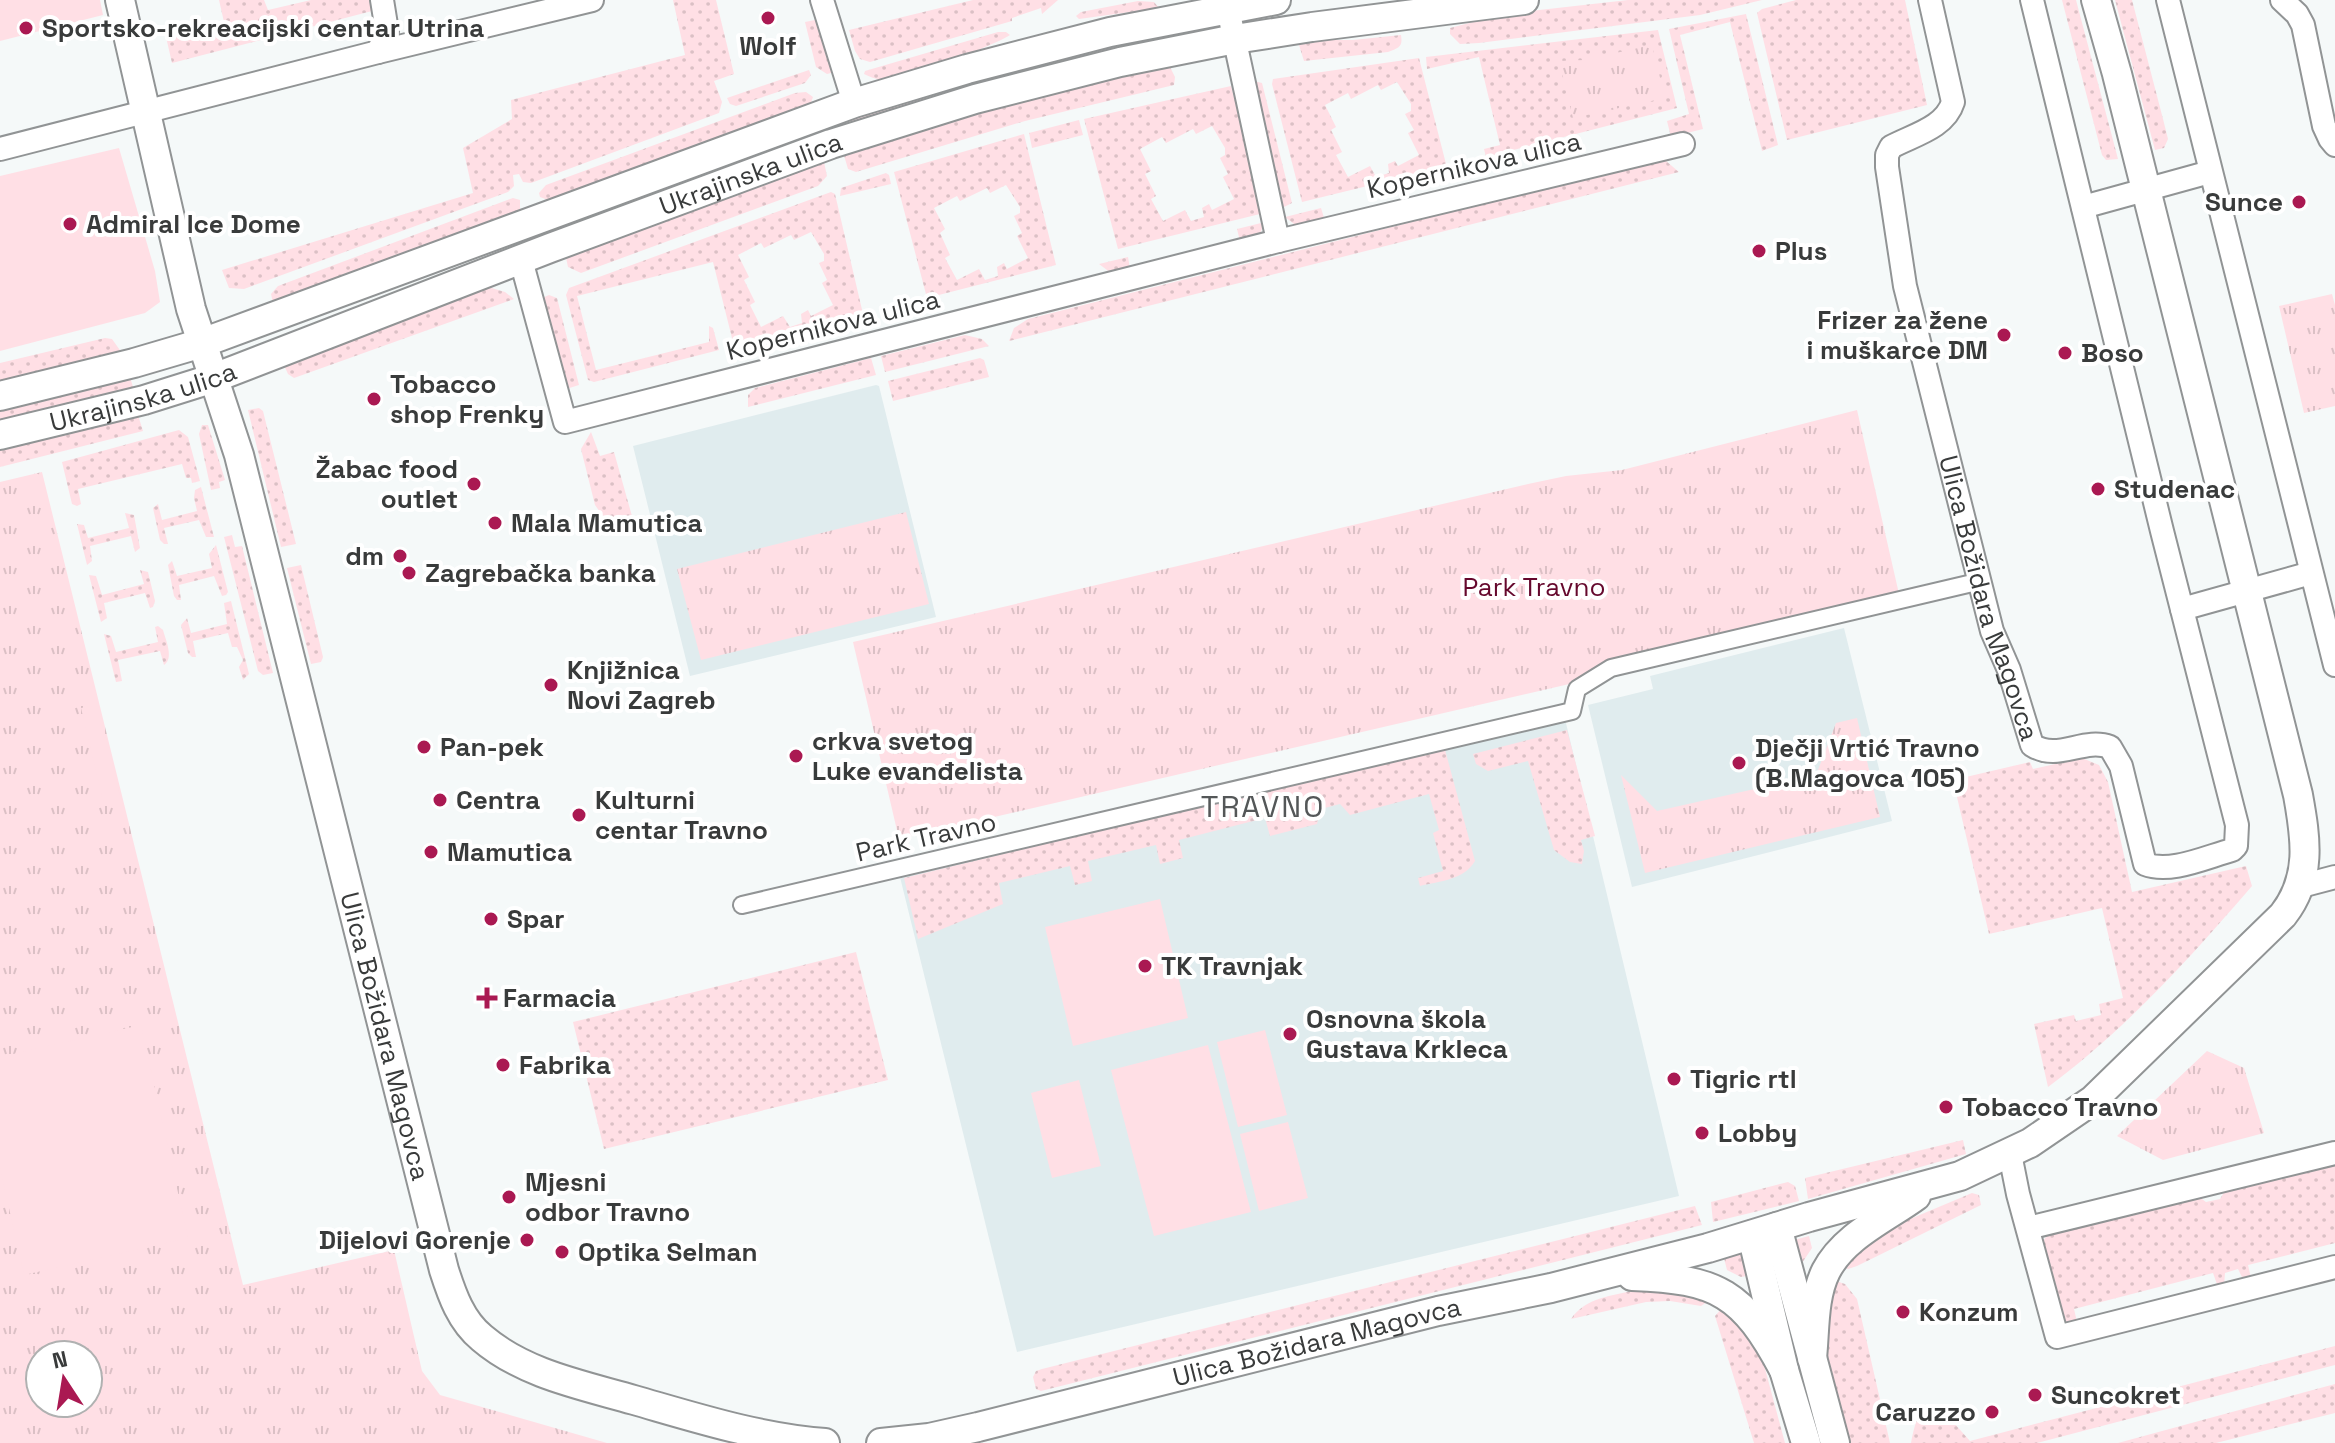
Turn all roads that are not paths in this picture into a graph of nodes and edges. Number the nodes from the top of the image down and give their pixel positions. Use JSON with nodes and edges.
{"nodes":[{"id":1,"x":120,"y":0,"type":"edge"},
{"id":2,"x":382,"y":0,"type":"edge"},
{"id":3,"x":592,"y":0,"type":"edge"},
{"id":4,"x":822,"y":0,"type":"edge"},
{"id":5,"x":1276,"y":0,"type":"edge"},
{"id":6,"x":1524,"y":0,"type":"edge"},
{"id":7,"x":1930,"y":0,"type":"edge"},
{"id":8,"x":2032,"y":0,"type":"edge"},
{"id":9,"x":2096,"y":0,"type":"edge"},
{"id":10,"x":2168,"y":0,"type":"edge"},
{"id":11,"x":2282,"y":0,"type":"edge"},
{"id":12,"x":1226,"y":4,"type":"edge"},
{"id":13,"x":1235,"y":39,"type":"junction"},
{"id":14,"x":378,"y":52,"type":"junction"},
{"id":15,"x":854,"y":103,"type":"junction"},
{"id":16,"x":146,"y":112,"type":"junction"},
{"id":17,"x":1683,"y":144,"type":"dead end"},
{"id":18,"x":2335,"y":145,"type":"edge"},
{"id":19,"x":0,"y":149,"type":"edge"},
{"id":20,"x":2210,"y":172,"type":"junction"},
{"id":21,"x":2146,"y":190,"type":"junction"},
{"id":22,"x":2083,"y":207,"type":"junction"},
{"id":23,"x":1278,"y":241,"type":"junction"},
{"id":24,"x":521,"y":260,"type":"junction"},
{"id":25,"x":202,"y":343,"type":"junction"},
{"id":26,"x":214,"y":378,"type":"junction"},
{"id":27,"x":0,"y":396,"type":"edge"},
{"id":28,"x":0,"y":435,"type":"edge"},
{"id":29,"x":2311,"y":573,"type":"junction"},
{"id":30,"x":1981,"y":581,"type":"junction"},
{"id":31,"x":2247,"y":591,"type":"junction"},
{"id":32,"x":2182,"y":609,"type":"junction"},
{"id":33,"x":2335,"y":665,"type":"edge"},
{"id":34,"x":2335,"y":877,"type":"edge"},
{"id":35,"x":2301,"y":886,"type":"junction"},
{"id":36,"x":742,"y":905,"type":"dead end"},
{"id":37,"x":2335,"y":1153,"type":"edge"},
{"id":38,"x":2010,"y":1154,"type":"junction"},
{"id":39,"x":1930,"y":1186,"type":"junction"},
{"id":40,"x":2028,"y":1228,"type":"junction"},
{"id":41,"x":1764,"y":1231,"type":"junction"},
{"id":42,"x":2335,"y":1267,"type":"edge"},
{"id":43,"x":1603,"y":1275,"type":"junction"},
{"id":44,"x":1812,"y":1358,"type":"junction"},
{"id":45,"x":1784,"y":1370,"type":"junction"},
{"id":46,"x":825,"y":1443,"type":"edge"},
{"id":47,"x":881,"y":1443,"type":"edge"},
{"id":48,"x":1806,"y":1443,"type":"edge"},
{"id":49,"x":1835,"y":1443,"type":"edge"}],
"edges":[{"from":1,"to":16,"type":"street","name":"Ulica Božidara Magovca"},
{"from":2,"to":14,"type":"street"},
{"from":3,"to":14,"type":"street"},
{"from":4,"to":15,"type":"street"},
{"from":5,"to":12,"type":"street","name":"Ukrajinska ulica"},
{"from":6,"to":13,"type":"street","name":"Ukrajinska ulica"},
{"from":7,"to":30,"type":"street","name":"Ulica Božidara Magovca"},
{"from":8,"to":22,"type":"street","name":"Ulica Božidara Magovca"},
{"from":9,"to":21,"type":"street","name":"Ulica Božidara Magovca"},
{"from":10,"to":20,"type":"street"},
{"from":11,"to":18,"type":"street"},
{"from":12,"to":13,"type":"street"},
{"from":12,"to":15,"type":"street","name":"Ukrajinska ulica"},
{"from":13,"to":23,"type":"street"},
{"from":13,"to":24,"type":"street","name":"Ukrajinska ulica"},
{"from":14,"to":16,"type":"street"},
{"from":15,"to":25,"type":"street","name":"Ukrajinska ulica"},
{"from":16,"to":19,"type":"street"},
{"from":16,"to":25,"type":"street","name":"Ulica Božidara Magovca"},
{"from":17,"to":23,"type":"street","name":"Kopernikova ulica"},
{"from":20,"to":21,"type":"street"},
{"from":20,"to":29,"type":"street"},
{"from":21,"to":22,"type":"street"},
{"from":21,"to":31,"type":"street","name":"Ulica Božidara Magovca"},
{"from":22,"to":32,"type":"street","name":"Ulica Božidara Magovca"},
{"from":23,"to":24,"type":"street","name":"Kopernikova ulica"},
{"from":24,"to":26,"type":"street","name":"Ukrajinska ulica"},
{"from":25,"to":26,"type":"street","name":"Ulica Božidara Magovca"},
{"from":25,"to":27,"type":"street","name":"Ukrajinska ulica"},
{"from":26,"to":28,"type":"street","name":"Ukrajinska ulica"},
{"from":26,"to":46,"type":"street","name":"Ulica Božidara Magovca"},
{"from":29,"to":31,"type":"street"},
{"from":29,"to":33,"type":"street"},
{"from":30,"to":32,"type":"street","name":"Ulica Božidara Magovca"},
{"from":30,"to":36,"type":"street","name":"Park Travno"},
{"from":31,"to":32,"type":"street"},
{"from":31,"to":35,"type":"street","name":"Ulica Božidara Magovca"},
{"from":34,"to":35,"type":"street"},
{"from":35,"to":38,"type":"street","name":"Ulica Božidara Magovca"},
{"from":37,"to":40,"type":"street"},
{"from":38,"to":39,"type":"street","name":"Ulica Božidara Magovca"},
{"from":38,"to":40,"type":"street"},
{"from":39,"to":41,"type":"street","name":"Ulica Božidara Magovca"},
{"from":39,"to":44,"type":"street"},
{"from":40,"to":42,"type":"street"},
{"from":41,"to":43,"type":"street","name":"Ulica Božidara Magovca"},
{"from":41,"to":44,"type":"street"},
{"from":41,"to":45,"type":"street"},
{"from":43,"to":45,"type":"street"},
{"from":43,"to":47,"type":"street","name":"Ulica Božidara Magovca"},
{"from":44,"to":49,"type":"street"},
{"from":45,"to":48,"type":"street"}]}
